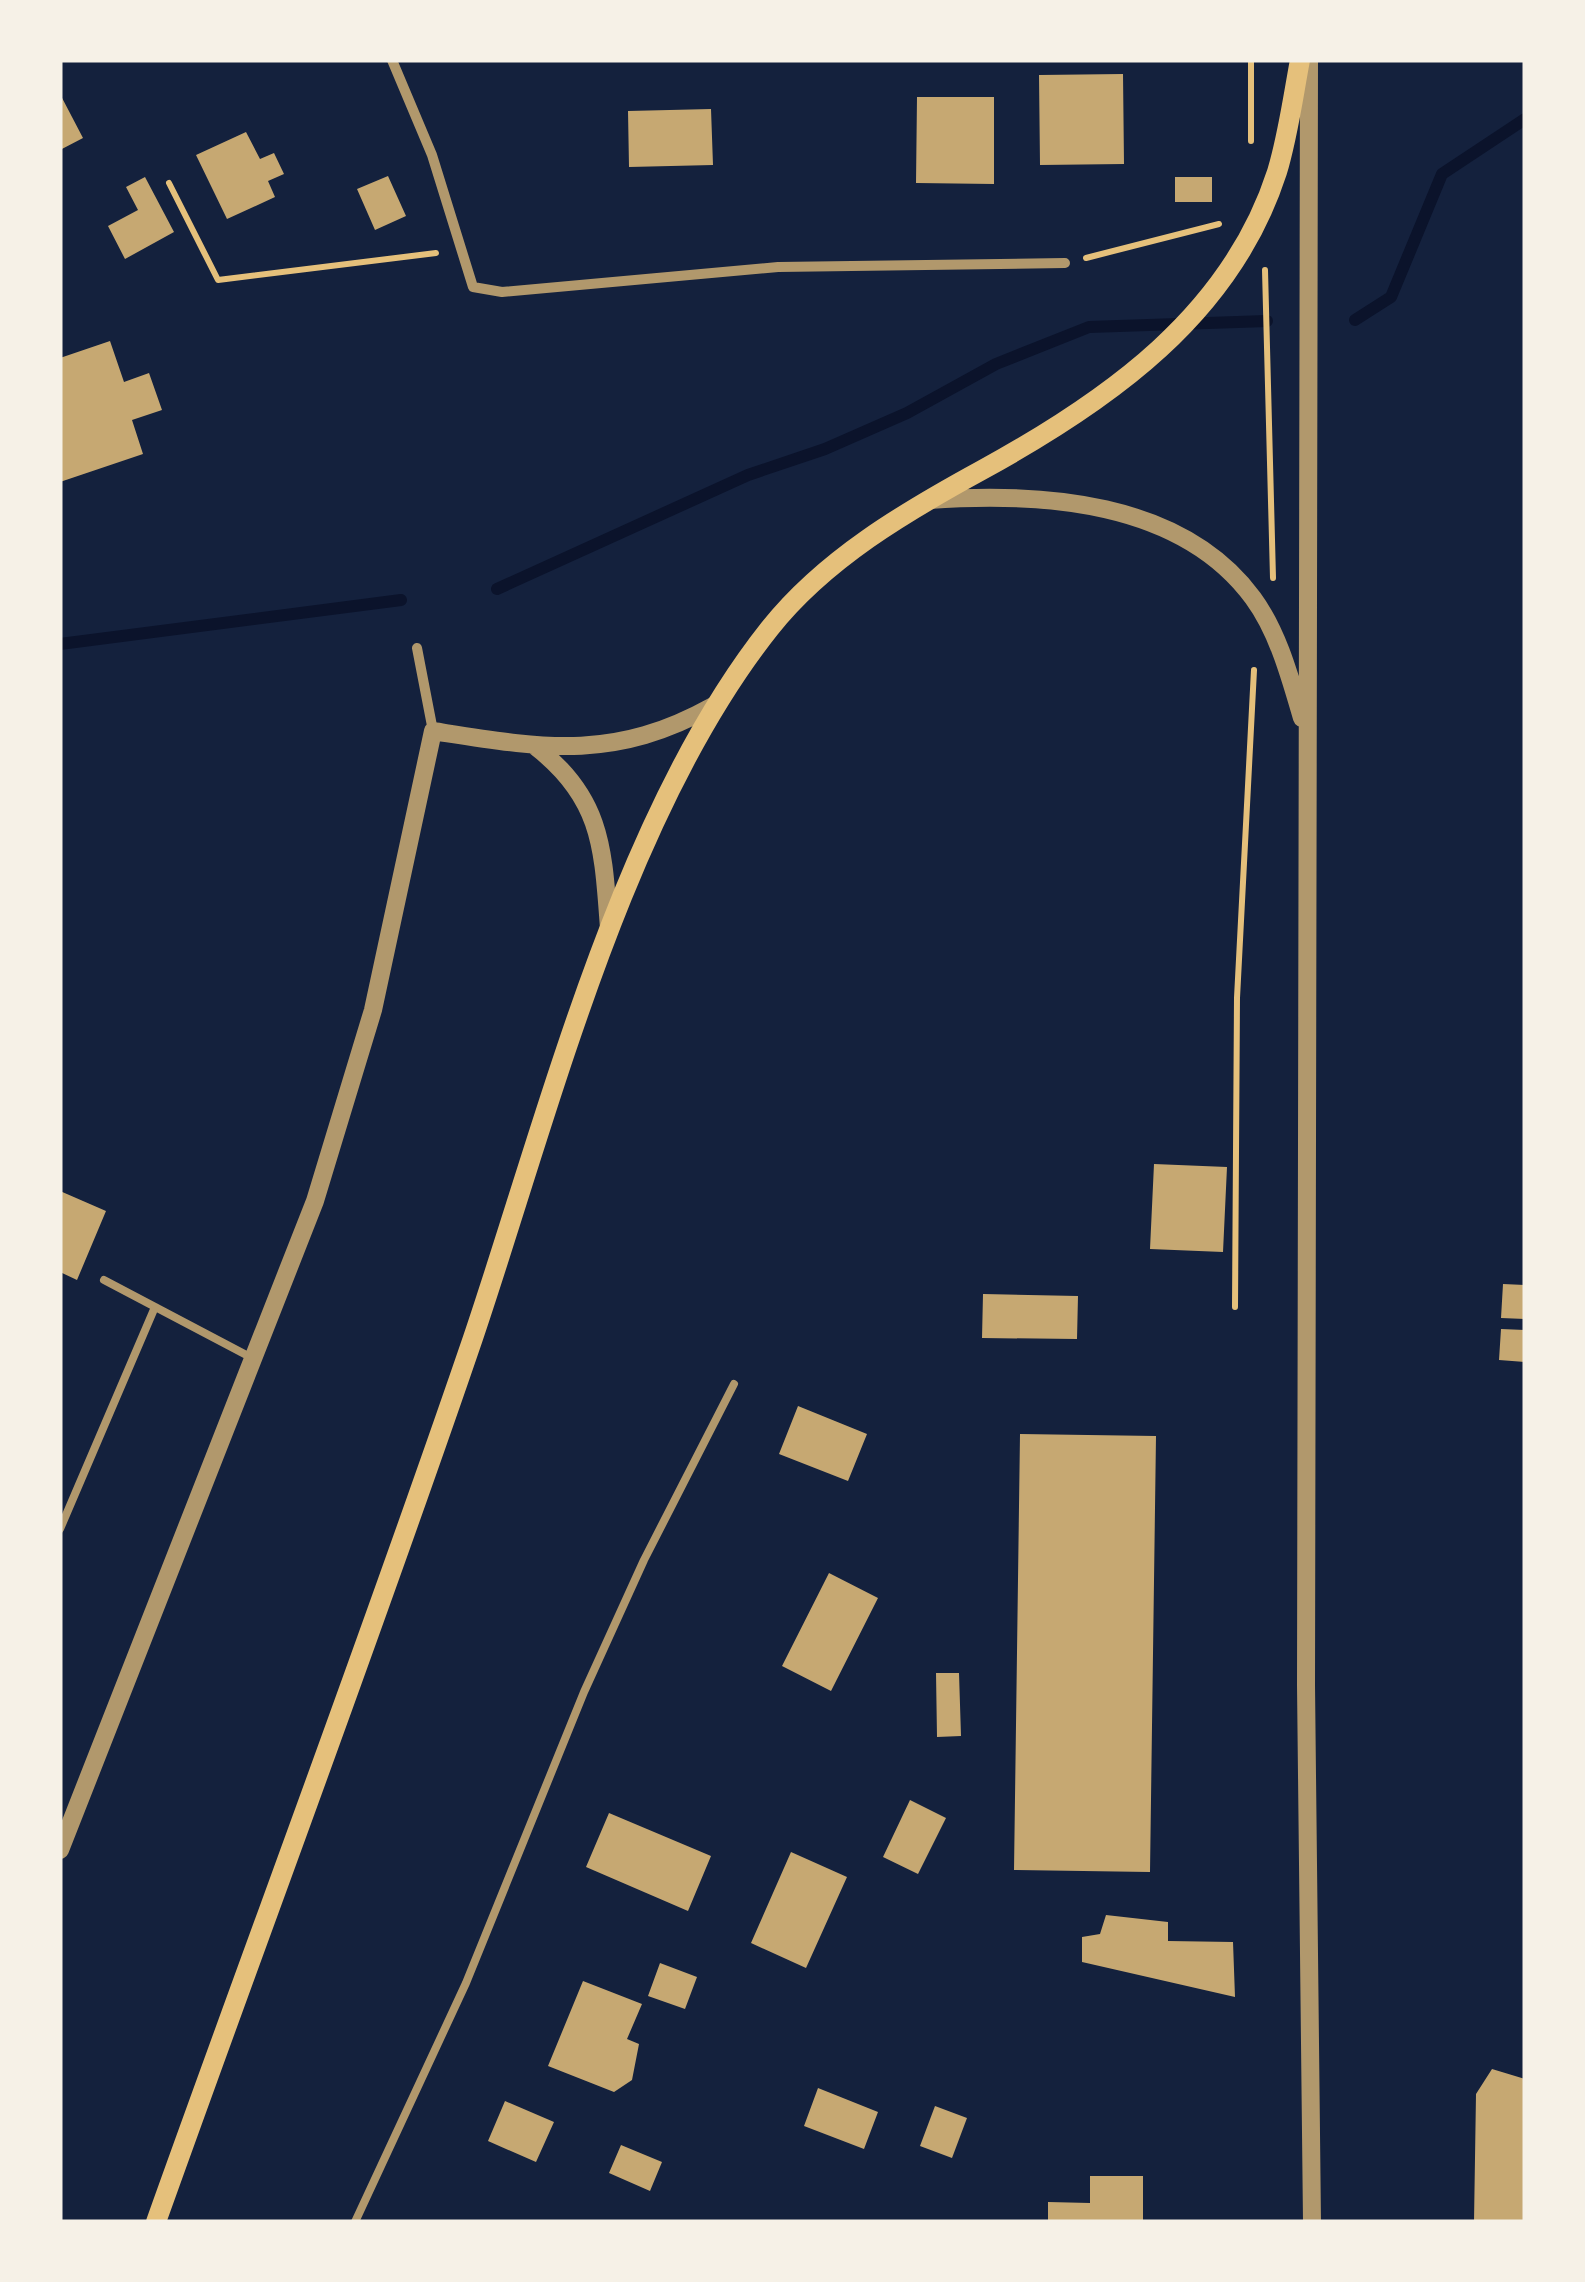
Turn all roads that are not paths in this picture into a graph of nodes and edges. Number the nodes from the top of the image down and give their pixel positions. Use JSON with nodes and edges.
{"nodes":[{"id":1,"x":392,"y":60,"type":"edge"},
{"id":2,"x":1300,"y":60,"type":"edge"},
{"id":3,"x":1309,"y":60,"type":"edge"},
{"id":4,"x":1065,"y":263,"type":"road end"},
{"id":5,"x":923,"y":500,"type":"junction"},
{"id":6,"x":417,"y":648,"type":"dead end"},
{"id":7,"x":713,"y":706,"type":"junction"},
{"id":8,"x":433,"y":730,"type":"junction"},
{"id":9,"x":1308,"y":740,"type":"junction"},
{"id":10,"x":536,"y":747,"type":"junction"},
{"id":11,"x":610,"y":936,"type":"junction"},
{"id":12,"x":104,"y":1280,"type":"dead end"},
{"id":13,"x":155,"y":1306,"type":"junction"},
{"id":14,"x":254,"y":1359,"type":"junction"},
{"id":15,"x":734,"y":1384,"type":"dead end"},
{"id":16,"x":60,"y":1529,"type":"edge"},
{"id":17,"x":60,"y":1850,"type":"edge"},
{"id":18,"x":156,"y":2222,"type":"edge"},
{"id":19,"x":355,"y":2222,"type":"edge"},
{"id":20,"x":1312,"y":2222,"type":"edge"}],
"edges":[{"from":1,"to":4,"type":"street"},
{"from":2,"to":5,"type":"main road"},
{"from":3,"to":9,"type":"street"},
{"from":5,"to":7,"type":"main road"},
{"from":5,"to":9,"type":"street"},
{"from":6,"to":8,"type":"street"},
{"from":7,"to":10,"type":"street"},
{"from":7,"to":11,"type":"main road"},
{"from":8,"to":10,"type":"street"},
{"from":8,"to":14,"type":"street"},
{"from":9,"to":20,"type":"street"},
{"from":10,"to":11,"type":"street"},
{"from":11,"to":18,"type":"main road"},
{"from":12,"to":13,"type":"lane"},
{"from":13,"to":14,"type":"lane"},
{"from":13,"to":16,"type":"lane"},
{"from":14,"to":17,"type":"street"},
{"from":15,"to":19,"type":"lane"}]}
